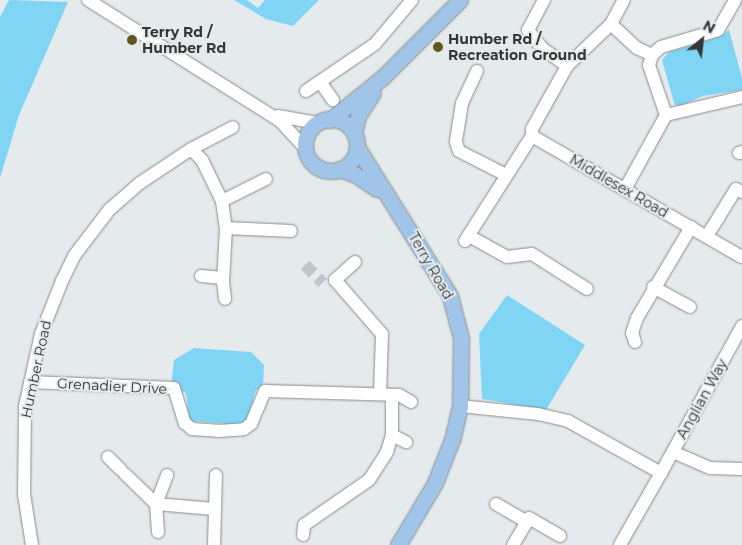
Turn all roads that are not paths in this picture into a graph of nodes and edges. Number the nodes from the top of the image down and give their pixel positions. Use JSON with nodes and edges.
{"nodes":[{"id":1,"x":88,"y":0,"type":"edge"},
{"id":2,"x":412,"y":0,"type":"edge"},
{"id":3,"x":460,"y":0,"type":"edge"},
{"id":4,"x":544,"y":0,"type":"edge"},
{"id":5,"x":624,"y":0,"type":"edge"},
{"id":6,"x":735,"y":0,"type":"edge"},
{"id":7,"x":610,"y":24,"type":"junction"},
{"id":8,"x":652,"y":55,"type":"junction"},
{"id":9,"x":567,"y":66,"type":"junction"},
{"id":10,"x":477,"y":71,"type":"dead end"},
{"id":11,"x":383,"y":77,"type":"junction"},
{"id":12,"x":321,"y":82,"type":"junction"},
{"id":13,"x":306,"y":91,"type":"dead end"},
{"id":14,"x":742,"y":97,"type":"edge"},
{"id":15,"x":332,"y":100,"type":"dead end"},
{"id":16,"x":264,"y":110,"type":"junction"},
{"id":17,"x":666,"y":115,"type":"junction"},
{"id":18,"x":324,"y":121,"type":"junction"},
{"id":19,"x":233,"y":128,"type":"dead end"},
{"id":20,"x":532,"y":136,"type":"junction"},
{"id":21,"x":355,"y":140,"type":"junction"},
{"id":22,"x":192,"y":148,"type":"junction"},
{"id":23,"x":305,"y":148,"type":"junction"},
{"id":24,"x":340,"y":169,"type":"junction"},
{"id":25,"x":506,"y":175,"type":"junction"},
{"id":26,"x":266,"y":179,"type":"dead end"},
{"id":27,"x":625,"y":189,"type":"junction"},
{"id":28,"x":742,"y":192,"type":"edge"},
{"id":29,"x":386,"y":197,"type":"junction"},
{"id":30,"x":222,"y":201,"type":"junction"},
{"id":31,"x":691,"y":227,"type":"junction"},
{"id":32,"x":226,"y":228,"type":"junction"},
{"id":33,"x":291,"y":232,"type":"dead end"},
{"id":34,"x":707,"y":236,"type":"junction"},
{"id":35,"x":742,"y":257,"type":"edge"},
{"id":36,"x":355,"y":262,"type":"dead end"},
{"id":37,"x":201,"y":276,"type":"dead end"},
{"id":38,"x":223,"y":278,"type":"junction"},
{"id":39,"x":653,"y":287,"type":"junction"},
{"id":40,"x":587,"y":289,"type":"dead end"},
{"id":41,"x":225,"y":299,"type":"dead end"},
{"id":42,"x":690,"y":307,"type":"dead end"},
{"id":43,"x":742,"y":326,"type":"edge"},
{"id":44,"x":635,"y":342,"type":"dead end"},
{"id":45,"x":30,"y":382,"type":"junction"},
{"id":46,"x":386,"y":395,"type":"junction"},
{"id":47,"x":410,"y":402,"type":"dead end"},
{"id":48,"x":460,"y":406,"type":"junction"},
{"id":49,"x":392,"y":435,"type":"junction"},
{"id":50,"x":406,"y":442,"type":"dead end"},
{"id":51,"x":673,"y":452,"type":"junction"},
{"id":52,"x":108,"y":457,"type":"dead end"},
{"id":53,"x":742,"y":469,"type":"edge"},
{"id":54,"x":661,"y":473,"type":"junction"},
{"id":55,"x":167,"y":475,"type":"dead end"},
{"id":56,"x":216,"y":475,"type":"dead end"},
{"id":57,"x":156,"y":504,"type":"junction"},
{"id":58,"x":496,"y":504,"type":"dead end"},
{"id":59,"x":214,"y":509,"type":"junction"},
{"id":60,"x":526,"y":521,"type":"junction"},
{"id":61,"x":158,"y":532,"type":"dead end"},
{"id":62,"x":303,"y":535,"type":"dead end"},
{"id":63,"x":560,"y":536,"type":"dead end"},
{"id":64,"x":399,"y":543,"type":"edge"},
{"id":65,"x":32,"y":545,"type":"edge"},
{"id":66,"x":214,"y":545,"type":"edge"},
{"id":67,"x":513,"y":545,"type":"edge"},
{"id":68,"x":620,"y":545,"type":"edge"}],
"edges":[{"from":1,"to":16,"type":"street"},
{"from":2,"to":12,"type":"street"},
{"from":3,"to":11,"type":"main road"},
{"from":4,"to":9,"type":"street"},
{"from":5,"to":7,"type":"street"},
{"from":6,"to":8,"type":"street"},
{"from":7,"to":8,"type":"street"},
{"from":7,"to":9,"type":"street"},
{"from":8,"to":17,"type":"street"},
{"from":9,"to":20,"type":"street"},
{"from":10,"to":25,"type":"street"},
{"from":11,"to":18,"type":"main road"},
{"from":11,"to":21,"type":"main road"},
{"from":12,"to":13,"type":"street"},
{"from":12,"to":15,"type":"street"},
{"from":14,"to":17,"type":"street"},
{"from":16,"to":18,"type":"street"},
{"from":16,"to":23,"type":"street"},
{"from":17,"to":27,"type":"street"},
{"from":18,"to":21,"type":"main road"},
{"from":18,"to":23,"type":"main road"},
{"from":19,"to":22,"type":"street","name":"Humber Road"},
{"from":20,"to":25,"type":"street"},
{"from":20,"to":27,"type":"street","name":"Middlesex Road"},
{"from":21,"to":24,"type":"main road"},
{"from":21,"to":29,"type":"main road","name":"Terry Road"},
{"from":22,"to":30,"type":"street"},
{"from":22,"to":45,"type":"street","name":"Humber Road"},
{"from":23,"to":24,"type":"main road"},
{"from":24,"to":29,"type":"main road","name":"Terry Road"},
{"from":25,"to":40,"type":"street"},
{"from":26,"to":30,"type":"street"},
{"from":27,"to":31,"type":"street","name":"Middlesex Road"},
{"from":28,"to":34,"type":"street"},
{"from":29,"to":48,"type":"main road","name":"Terry Road"},
{"from":30,"to":32,"type":"street"},
{"from":31,"to":34,"type":"street","name":"Middlesex Road"},
{"from":31,"to":39,"type":"street"},
{"from":32,"to":33,"type":"street"},
{"from":32,"to":38,"type":"street"},
{"from":34,"to":35,"type":"street","name":"Middlesex Road"},
{"from":36,"to":46,"type":"street"},
{"from":37,"to":38,"type":"street"},
{"from":38,"to":41,"type":"street"},
{"from":39,"to":42,"type":"street"},
{"from":39,"to":44,"type":"street"},
{"from":43,"to":51,"type":"street","name":"Anglian Way"},
{"from":45,"to":46,"type":"street","name":"Grenadier Drive"},
{"from":45,"to":65,"type":"street","name":"Humber Road"},
{"from":46,"to":47,"type":"street","name":"Grenadier Drive"},
{"from":46,"to":49,"type":"street"},
{"from":48,"to":54,"type":"street"},
{"from":48,"to":64,"type":"main road","name":"Terry Road"},
{"from":49,"to":50,"type":"street"},
{"from":49,"to":62,"type":"street"},
{"from":51,"to":53,"type":"street"},
{"from":51,"to":54,"type":"street","name":"Anglian Way"},
{"from":52,"to":57,"type":"street"},
{"from":54,"to":68,"type":"street","name":"Anglian Way"},
{"from":55,"to":57,"type":"street"},
{"from":56,"to":59,"type":"street"},
{"from":57,"to":59,"type":"street"},
{"from":57,"to":61,"type":"street"},
{"from":58,"to":60,"type":"street"},
{"from":59,"to":66,"type":"street"},
{"from":60,"to":63,"type":"street"},
{"from":60,"to":67,"type":"street"}]}
